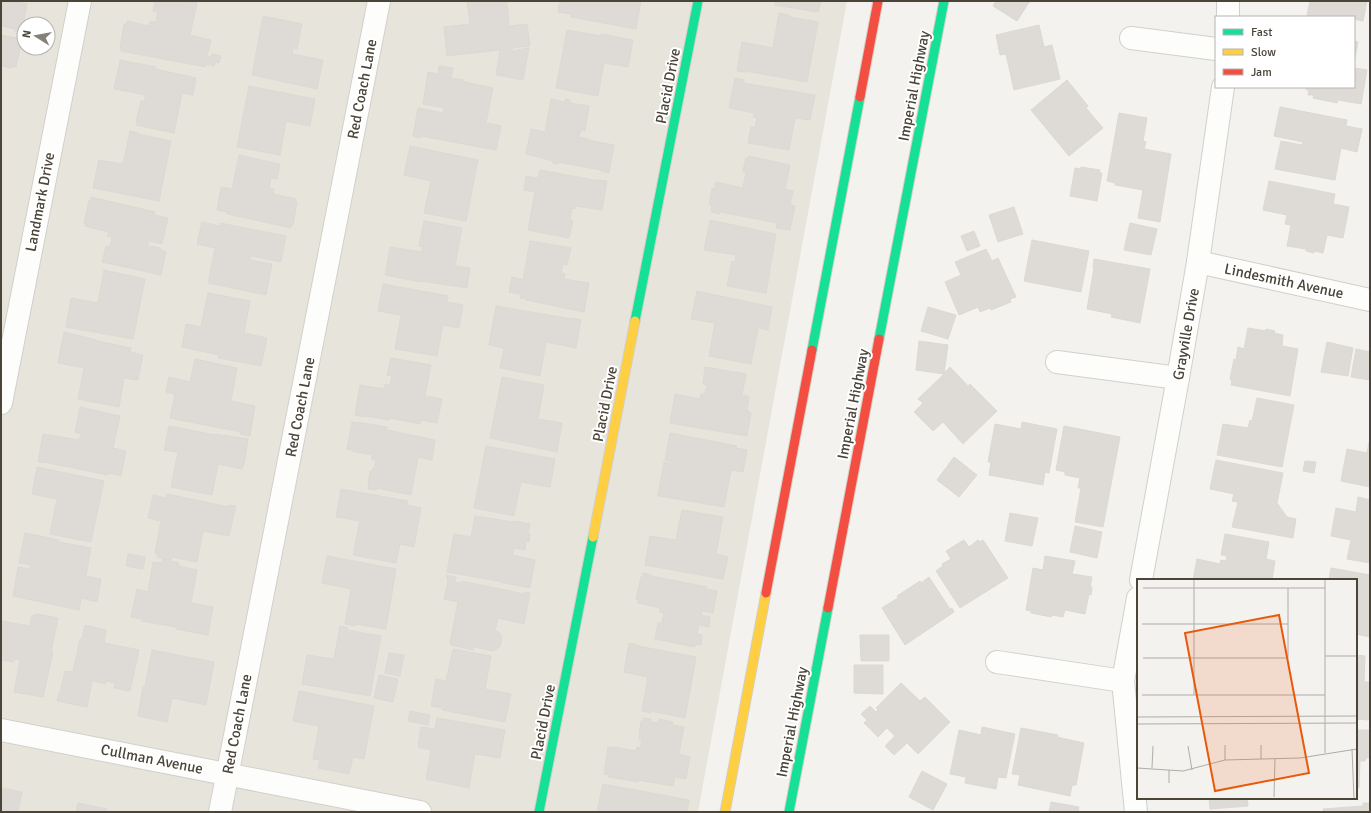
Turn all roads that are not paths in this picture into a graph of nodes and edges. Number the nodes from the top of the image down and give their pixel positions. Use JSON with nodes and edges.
{"nodes":[{"id":1,"x":80,"y":1,"type":"edge"},
{"id":2,"x":379,"y":1,"type":"edge"},
{"id":3,"x":698,"y":1,"type":"edge"},
{"id":4,"x":878,"y":1,"type":"edge"},
{"id":5,"x":944,"y":1,"type":"edge"},
{"id":6,"x":1228,"y":1,"type":"edge"},
{"id":7,"x":1228,"y":16,"type":"edge"},
{"id":8,"x":1131,"y":38,"type":"dead end"},
{"id":9,"x":1215,"y":49,"type":"edge"},
{"id":10,"x":1222,"y":88,"type":"edge"},
{"id":11,"x":1198,"y":262,"type":"junction"},
{"id":12,"x":1370,"y":300,"type":"edge"},
{"id":13,"x":1056,"y":362,"type":"dead end"},
{"id":14,"x":1178,"y":378,"type":"junction"},
{"id":15,"x":1,"y":403,"type":"edge"},
{"id":16,"x":1141,"y":579,"type":"edge"},
{"id":17,"x":1137,"y":604,"type":"edge"},
{"id":18,"x":997,"y":662,"type":"dead end"},
{"id":19,"x":1123,"y":681,"type":"junction"},
{"id":20,"x":1,"y":730,"type":"edge"},
{"id":21,"x":228,"y":774,"type":"junction"},
{"id":22,"x":220,"y":812,"type":"edge"},
{"id":23,"x":420,"y":812,"type":"edge"},
{"id":24,"x":539,"y":812,"type":"edge"},
{"id":25,"x":725,"y":812,"type":"edge"},
{"id":26,"x":789,"y":812,"type":"edge"},
{"id":27,"x":1136,"y":812,"type":"edge"}],
"edges":[{"from":1,"to":15,"type":"street","name":"Landmark Drive"},
{"from":2,"to":21,"type":"street","name":"Red Coach Lane"},
{"from":3,"to":24,"type":"main road","name":"Placid Drive"},
{"from":4,"to":25,"type":"main road"},
{"from":5,"to":26,"type":"main road","name":"Imperial Highway"},
{"from":6,"to":7,"type":"street"},
{"from":8,"to":9,"type":"street"},
{"from":10,"to":11,"type":"street","name":"Grayville Drive"},
{"from":11,"to":12,"type":"street","name":"Lindesmith Avenue"},
{"from":11,"to":14,"type":"street","name":"Grayville Drive"},
{"from":13,"to":14,"type":"street"},
{"from":14,"to":16,"type":"street","name":"Grayville Drive"},
{"from":17,"to":19,"type":"street"},
{"from":18,"to":19,"type":"street"},
{"from":19,"to":27,"type":"street"},
{"from":20,"to":21,"type":"street","name":"Cullman Avenue"},
{"from":21,"to":22,"type":"street","name":"Red Coach Lane"},
{"from":21,"to":23,"type":"street","name":"Cullman Avenue"}]}
